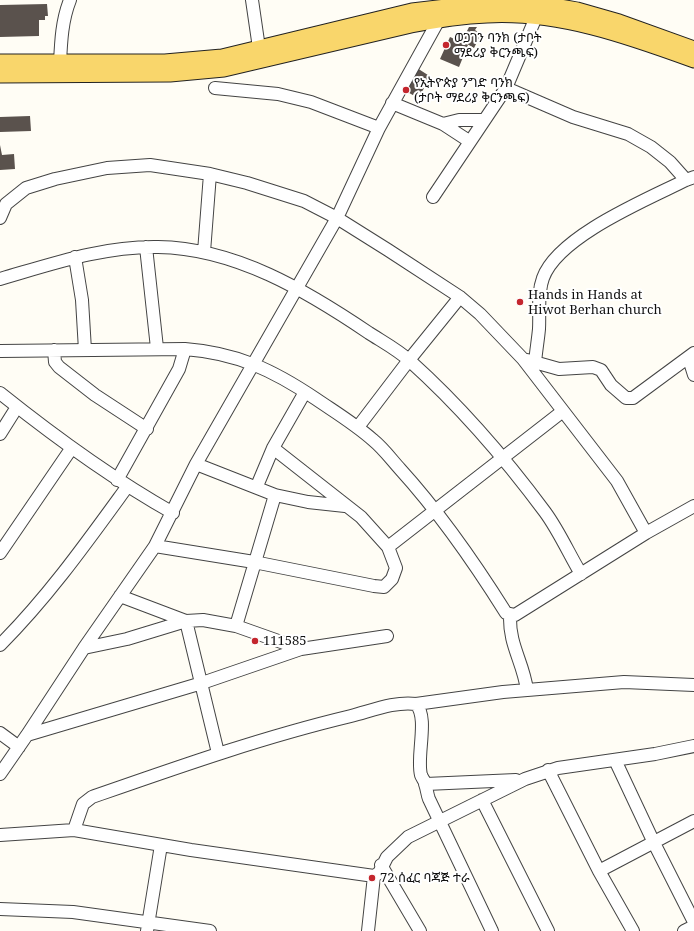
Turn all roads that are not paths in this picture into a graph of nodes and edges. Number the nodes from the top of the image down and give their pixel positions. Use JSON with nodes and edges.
{"nodes":[{"id":1,"x":70,"y":0,"type":"edge"},
{"id":2,"x":252,"y":0,"type":"edge"},
{"id":3,"x":449,"y":3,"type":"edge"},
{"id":4,"x":536,"y":17,"type":"junction"},
{"id":5,"x":438,"y":20,"type":"junction"},
{"id":6,"x":258,"y":48,"type":"junction"},
{"id":7,"x":694,"y":49,"type":"edge"},
{"id":8,"x":694,"y":60,"type":"edge"},
{"id":9,"x":0,"y":62,"type":"edge"},
{"id":10,"x":60,"y":62,"type":"junction"},
{"id":11,"x":0,"y":75,"type":"edge"},
{"id":12,"x":215,"y":88,"type":"dead end"},
{"id":13,"x":506,"y":88,"type":"junction"},
{"id":14,"x":392,"y":103,"type":"junction"},
{"id":15,"x":483,"y":120,"type":"junction"},
{"id":16,"x":443,"y":124,"type":"junction"},
{"id":17,"x":379,"y":128,"type":"junction"},
{"id":18,"x":469,"y":141,"type":"junction"},
{"id":19,"x":210,"y":174,"type":"junction"},
{"id":20,"x":690,"y":178,"type":"edge"},
{"id":21,"x":433,"y":196,"type":"dead end"},
{"id":22,"x":3,"y":203,"type":"edge"},
{"id":23,"x":0,"y":218,"type":"edge"},
{"id":24,"x":338,"y":218,"type":"junction"},
{"id":25,"x":146,"y":247,"type":"junction"},
{"id":26,"x":204,"y":252,"type":"junction"},
{"id":27,"x":75,"y":257,"type":"junction"},
{"id":28,"x":0,"y":279,"type":"edge"},
{"id":29,"x":299,"y":288,"type":"junction"},
{"id":30,"x":460,"y":297,"type":"junction"},
{"id":31,"x":157,"y":348,"type":"junction"},
{"id":32,"x":185,"y":349,"type":"junction"},
{"id":33,"x":54,"y":350,"type":"junction"},
{"id":34,"x":85,"y":350,"type":"junction"},
{"id":35,"x":0,"y":352,"type":"edge"},
{"id":36,"x":691,"y":356,"type":"edge"},
{"id":37,"x":408,"y":360,"type":"junction"},
{"id":38,"x":529,"y":361,"type":"junction"},
{"id":39,"x":255,"y":364,"type":"junction"},
{"id":40,"x":694,"y":375,"type":"edge"},
{"id":41,"x":306,"y":392,"type":"junction"},
{"id":42,"x":0,"y":393,"type":"edge"},
{"id":43,"x":17,"y":407,"type":"junction"},
{"id":44,"x":563,"y":412,"type":"junction"},
{"id":45,"x":358,"y":427,"type":"junction"},
{"id":46,"x":147,"y":429,"type":"junction"},
{"id":47,"x":0,"y":434,"type":"edge"},
{"id":48,"x":274,"y":448,"type":"junction"},
{"id":49,"x":71,"y":449,"type":"junction"},
{"id":50,"x":502,"y":458,"type":"junction"},
{"id":51,"x":196,"y":464,"type":"junction"},
{"id":52,"x":122,"y":483,"type":"junction"},
{"id":53,"x":257,"y":486,"type":"junction"},
{"id":54,"x":275,"y":494,"type":"junction"},
{"id":55,"x":345,"y":506,"type":"junction"},
{"id":56,"x":693,"y":508,"type":"edge"},
{"id":57,"x":434,"y":510,"type":"junction"},
{"id":58,"x":173,"y":513,"type":"junction"},
{"id":59,"x":646,"y":533,"type":"junction"},
{"id":60,"x":155,"y":546,"type":"junction"},
{"id":61,"x":388,"y":547,"type":"junction"},
{"id":62,"x":0,"y":553,"type":"edge"},
{"id":63,"x":254,"y":562,"type":"junction"},
{"id":64,"x":581,"y":574,"type":"junction"},
{"id":65,"x":120,"y":596,"type":"junction"},
{"id":66,"x":510,"y":615,"type":"junction"},
{"id":67,"x":186,"y":620,"type":"junction"},
{"id":68,"x":236,"y":626,"type":"junction"},
{"id":69,"x":388,"y":636,"type":"dead end"},
{"id":70,"x":0,"y":645,"type":"edge"},
{"id":71,"x":84,"y":648,"type":"junction"},
{"id":72,"x":301,"y":649,"type":"junction"},
{"id":73,"x":202,"y":683,"type":"junction"},
{"id":74,"x":694,"y":685,"type":"edge"},
{"id":75,"x":527,"y":690,"type":"junction"},
{"id":76,"x":416,"y":704,"type":"junction"},
{"id":77,"x":0,"y":733,"type":"edge"},
{"id":78,"x":27,"y":735,"type":"junction"},
{"id":79,"x":694,"y":746,"type":"edge"},
{"id":80,"x":19,"y":747,"type":"junction"},
{"id":81,"x":218,"y":754,"type":"junction"},
{"id":82,"x":615,"y":760,"type":"junction"},
{"id":83,"x":548,"y":770,"type":"junction"},
{"id":84,"x":0,"y":774,"type":"edge"},
{"id":85,"x":525,"y":779,"type":"junction"},
{"id":86,"x":426,"y":784,"type":"junction"},
{"id":87,"x":482,"y":800,"type":"junction"},
{"id":88,"x":440,"y":821,"type":"junction"},
{"id":89,"x":694,"y":821,"type":"edge"},
{"id":90,"x":74,"y":830,"type":"junction"},
{"id":91,"x":0,"y":835,"type":"edge"},
{"id":92,"x":654,"y":843,"type":"junction"},
{"id":93,"x":161,"y":844,"type":"junction"},
{"id":94,"x":381,"y":865,"type":"junction"},
{"id":95,"x":599,"y":871,"type":"junction"},
{"id":96,"x":374,"y":876,"type":"junction"},
{"id":97,"x":0,"y":909,"type":"edge"},
{"id":98,"x":694,"y":922,"type":"edge"},
{"id":99,"x":694,"y":926,"type":"edge"},
{"id":100,"x":147,"y":927,"type":"edge"},
{"id":101,"x":210,"y":931,"type":"edge"},
{"id":102,"x":368,"y":931,"type":"edge"},
{"id":103,"x":420,"y":931,"type":"edge"},
{"id":104,"x":492,"y":931,"type":"edge"},
{"id":105,"x":548,"y":931,"type":"edge"},
{"id":106,"x":633,"y":931,"type":"edge"},
{"id":107,"x":684,"y":931,"type":"edge"}],
"edges":[{"from":1,"to":10,"type":"street"},
{"from":2,"to":6,"type":"street"},
{"from":3,"to":5,"type":"street"},
{"from":3,"to":6,"type":"main road"},
{"from":3,"to":7,"type":"main road"},
{"from":4,"to":5,"type":"main road"},
{"from":4,"to":8,"type":"main road"},
{"from":4,"to":13,"type":"street"},
{"from":5,"to":11,"type":"main road"},
{"from":5,"to":14,"type":"street"},
{"from":6,"to":10,"type":"main road"},
{"from":9,"to":10,"type":"main road"},
{"from":12,"to":17,"type":"street"},
{"from":13,"to":15,"type":"street"},
{"from":13,"to":20,"type":"street"},
{"from":14,"to":16,"type":"street"},
{"from":14,"to":17,"type":"street"},
{"from":15,"to":16,"type":"street"},
{"from":15,"to":18,"type":"street"},
{"from":16,"to":18,"type":"street"},
{"from":17,"to":24,"type":"street"},
{"from":18,"to":21,"type":"street"},
{"from":19,"to":22,"type":"street"},
{"from":19,"to":24,"type":"street"},
{"from":19,"to":26,"type":"street"},
{"from":20,"to":38,"type":"street"},
{"from":22,"to":23,"type":"street"},
{"from":24,"to":29,"type":"street"},
{"from":24,"to":30,"type":"street"},
{"from":25,"to":26,"type":"street"},
{"from":25,"to":27,"type":"street"},
{"from":25,"to":31,"type":"street"},
{"from":26,"to":29,"type":"street"},
{"from":27,"to":28,"type":"street"},
{"from":27,"to":34,"type":"street"},
{"from":29,"to":37,"type":"street"},
{"from":29,"to":39,"type":"street"},
{"from":30,"to":37,"type":"street"},
{"from":30,"to":38,"type":"street"},
{"from":31,"to":32,"type":"street"},
{"from":31,"to":34,"type":"street"},
{"from":32,"to":39,"type":"street"},
{"from":32,"to":46,"type":"street"},
{"from":33,"to":34,"type":"street"},
{"from":33,"to":35,"type":"street"},
{"from":33,"to":46,"type":"street"},
{"from":36,"to":38,"type":"street"},
{"from":36,"to":40,"type":"street"},
{"from":37,"to":45,"type":"street"},
{"from":37,"to":50,"type":"street"},
{"from":38,"to":44,"type":"street"},
{"from":39,"to":41,"type":"street"},
{"from":39,"to":51,"type":"street"},
{"from":41,"to":45,"type":"street"},
{"from":41,"to":48,"type":"street"},
{"from":42,"to":43,"type":"street"},
{"from":43,"to":47,"type":"street"},
{"from":43,"to":49,"type":"street"},
{"from":44,"to":50,"type":"street"},
{"from":44,"to":59,"type":"street"},
{"from":45,"to":57,"type":"street"},
{"from":46,"to":52,"type":"street"},
{"from":48,"to":53,"type":"street"},
{"from":48,"to":55,"type":"street"},
{"from":49,"to":52,"type":"street"},
{"from":49,"to":62,"type":"street"},
{"from":50,"to":57,"type":"street"},
{"from":50,"to":64,"type":"street"},
{"from":51,"to":53,"type":"street"},
{"from":51,"to":58,"type":"street"},
{"from":52,"to":58,"type":"street"},
{"from":52,"to":70,"type":"street"},
{"from":53,"to":54,"type":"street"},
{"from":54,"to":55,"type":"street"},
{"from":54,"to":63,"type":"street"},
{"from":55,"to":61,"type":"street"},
{"from":56,"to":59,"type":"street"},
{"from":57,"to":61,"type":"street"},
{"from":57,"to":66,"type":"street"},
{"from":58,"to":60,"type":"street"},
{"from":59,"to":64,"type":"street"},
{"from":60,"to":63,"type":"street"},
{"from":60,"to":65,"type":"street"},
{"from":61,"to":63,"type":"street"},
{"from":63,"to":68,"type":"street"},
{"from":64,"to":66,"type":"street"},
{"from":65,"to":67,"type":"street"},
{"from":65,"to":71,"type":"street"},
{"from":66,"to":75,"type":"street"},
{"from":67,"to":68,"type":"street"},
{"from":67,"to":71,"type":"street"},
{"from":67,"to":73,"type":"street"},
{"from":68,"to":72,"type":"street"},
{"from":69,"to":72,"type":"street"},
{"from":71,"to":78,"type":"street"},
{"from":72,"to":73,"type":"street"},
{"from":73,"to":78,"type":"street"},
{"from":73,"to":81,"type":"street"},
{"from":74,"to":75,"type":"street"},
{"from":75,"to":76,"type":"street"},
{"from":76,"to":81,"type":"street"},
{"from":76,"to":86,"type":"street"},
{"from":77,"to":80,"type":"street"},
{"from":78,"to":80,"type":"street"},
{"from":79,"to":82,"type":"street"},
{"from":80,"to":84,"type":"street"},
{"from":81,"to":90,"type":"street"},
{"from":82,"to":83,"type":"street"},
{"from":82,"to":92,"type":"street"},
{"from":83,"to":85,"type":"street"},
{"from":83,"to":95,"type":"street"},
{"from":85,"to":86,"type":"street"},
{"from":85,"to":87,"type":"street"},
{"from":86,"to":88,"type":"street"},
{"from":87,"to":88,"type":"street"},
{"from":87,"to":105,"type":"street"},
{"from":88,"to":94,"type":"street"},
{"from":88,"to":104,"type":"street"},
{"from":89,"to":92,"type":"street"},
{"from":90,"to":91,"type":"street"},
{"from":90,"to":93,"type":"street"},
{"from":92,"to":95,"type":"street"},
{"from":92,"to":98,"type":"street"},
{"from":93,"to":96,"type":"street"},
{"from":93,"to":100,"type":"street"},
{"from":94,"to":96,"type":"street"},
{"from":94,"to":103,"type":"street"},
{"from":95,"to":106,"type":"street"},
{"from":96,"to":102,"type":"street"},
{"from":97,"to":100,"type":"street"},
{"from":99,"to":107,"type":"street"},
{"from":100,"to":101,"type":"street"}]}
